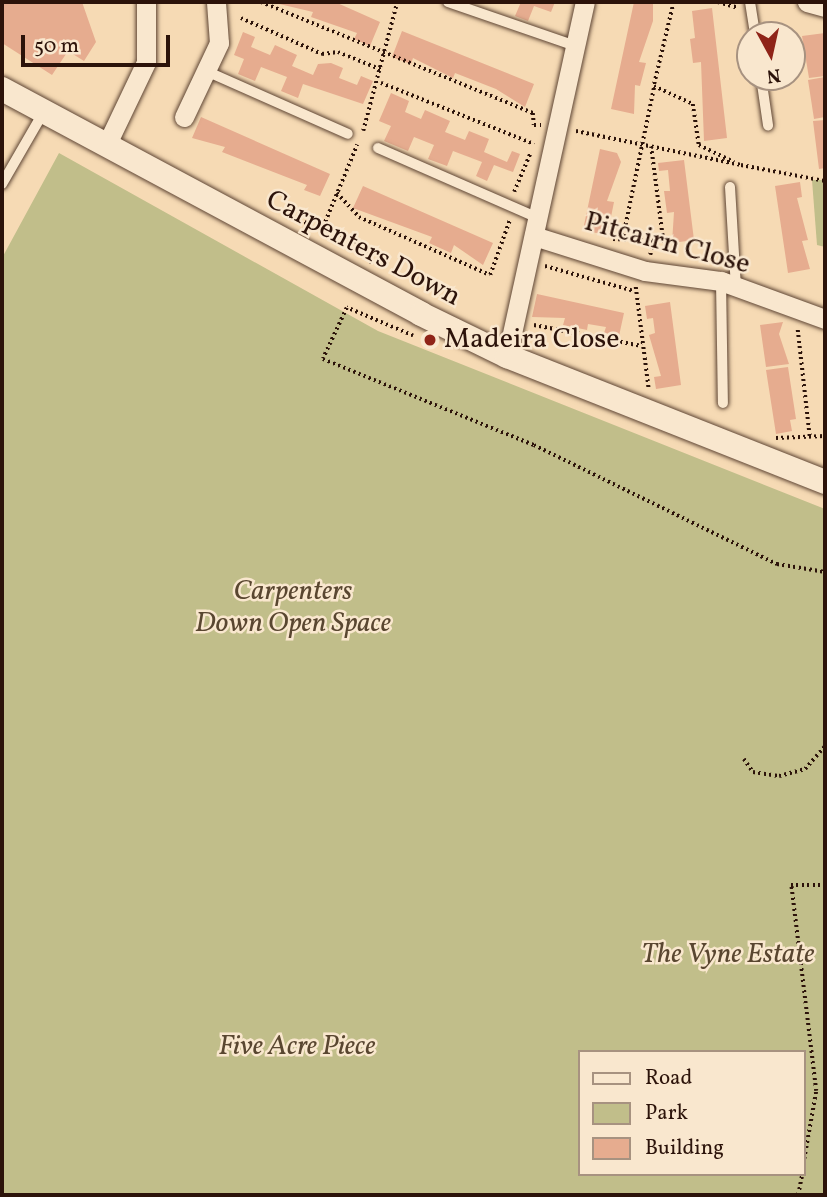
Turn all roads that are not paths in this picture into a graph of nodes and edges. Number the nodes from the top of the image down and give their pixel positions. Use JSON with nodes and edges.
{"nodes":[{"id":1,"x":216,"y":2,"type":"edge"},
{"id":2,"x":448,"y":2,"type":"edge"},
{"id":3,"x":585,"y":2,"type":"edge"},
{"id":4,"x":750,"y":2,"type":"edge"},
{"id":5,"x":807,"y":2,"type":"edge"},
{"id":6,"x":149,"y":3,"type":"edge"},
{"id":7,"x":825,"y":7,"type":"edge"},
{"id":8,"x":753,"y":21,"type":"edge"},
{"id":9,"x":576,"y":46,"type":"junction"},
{"id":10,"x":206,"y":71,"type":"junction"},
{"id":11,"x":2,"y":89,"type":"edge"},
{"id":12,"x":763,"y":91,"type":"edge"},
{"id":13,"x":43,"y":113,"type":"junction"},
{"id":14,"x":179,"y":120,"type":"dead end"},
{"id":15,"x":768,"y":125,"type":"dead end"},
{"id":16,"x":348,"y":134,"type":"dead end"},
{"id":17,"x":106,"y":146,"type":"junction"},
{"id":18,"x":378,"y":148,"type":"dead end"},
{"id":19,"x":2,"y":184,"type":"edge"},
{"id":20,"x":730,"y":187,"type":"dead end"},
{"id":21,"x":536,"y":227,"type":"junction"},
{"id":22,"x":728,"y":285,"type":"junction"},
{"id":23,"x":825,"y":319,"type":"edge"},
{"id":24,"x":507,"y":356,"type":"junction"},
{"id":25,"x":723,"y":403,"type":"dead end"},
{"id":26,"x":825,"y":482,"type":"edge"}],
"edges":[{"from":1,"to":10,"type":"street"},
{"from":2,"to":9,"type":"lane"},
{"from":3,"to":9,"type":"street"},
{"from":4,"to":8,"type":"lane"},
{"from":5,"to":7,"type":"street"},
{"from":6,"to":17,"type":"street"},
{"from":9,"to":21,"type":"street"},
{"from":10,"to":14,"type":"street"},
{"from":10,"to":16,"type":"lane"},
{"from":11,"to":13,"type":"street","name":"Carpenters Down"},
{"from":12,"to":15,"type":"lane"},
{"from":13,"to":17,"type":"street","name":"Carpenters Down"},
{"from":13,"to":19,"type":"lane"},
{"from":17,"to":24,"type":"street","name":"Carpenters Down"},
{"from":18,"to":21,"type":"lane"},
{"from":20,"to":22,"type":"lane"},
{"from":21,"to":22,"type":"street","name":"Pitcairn Close"},
{"from":21,"to":24,"type":"street"},
{"from":22,"to":23,"type":"street","name":"Pitcairn Close"},
{"from":22,"to":25,"type":"lane"},
{"from":24,"to":26,"type":"street","name":"Carpenters Down"}]}
